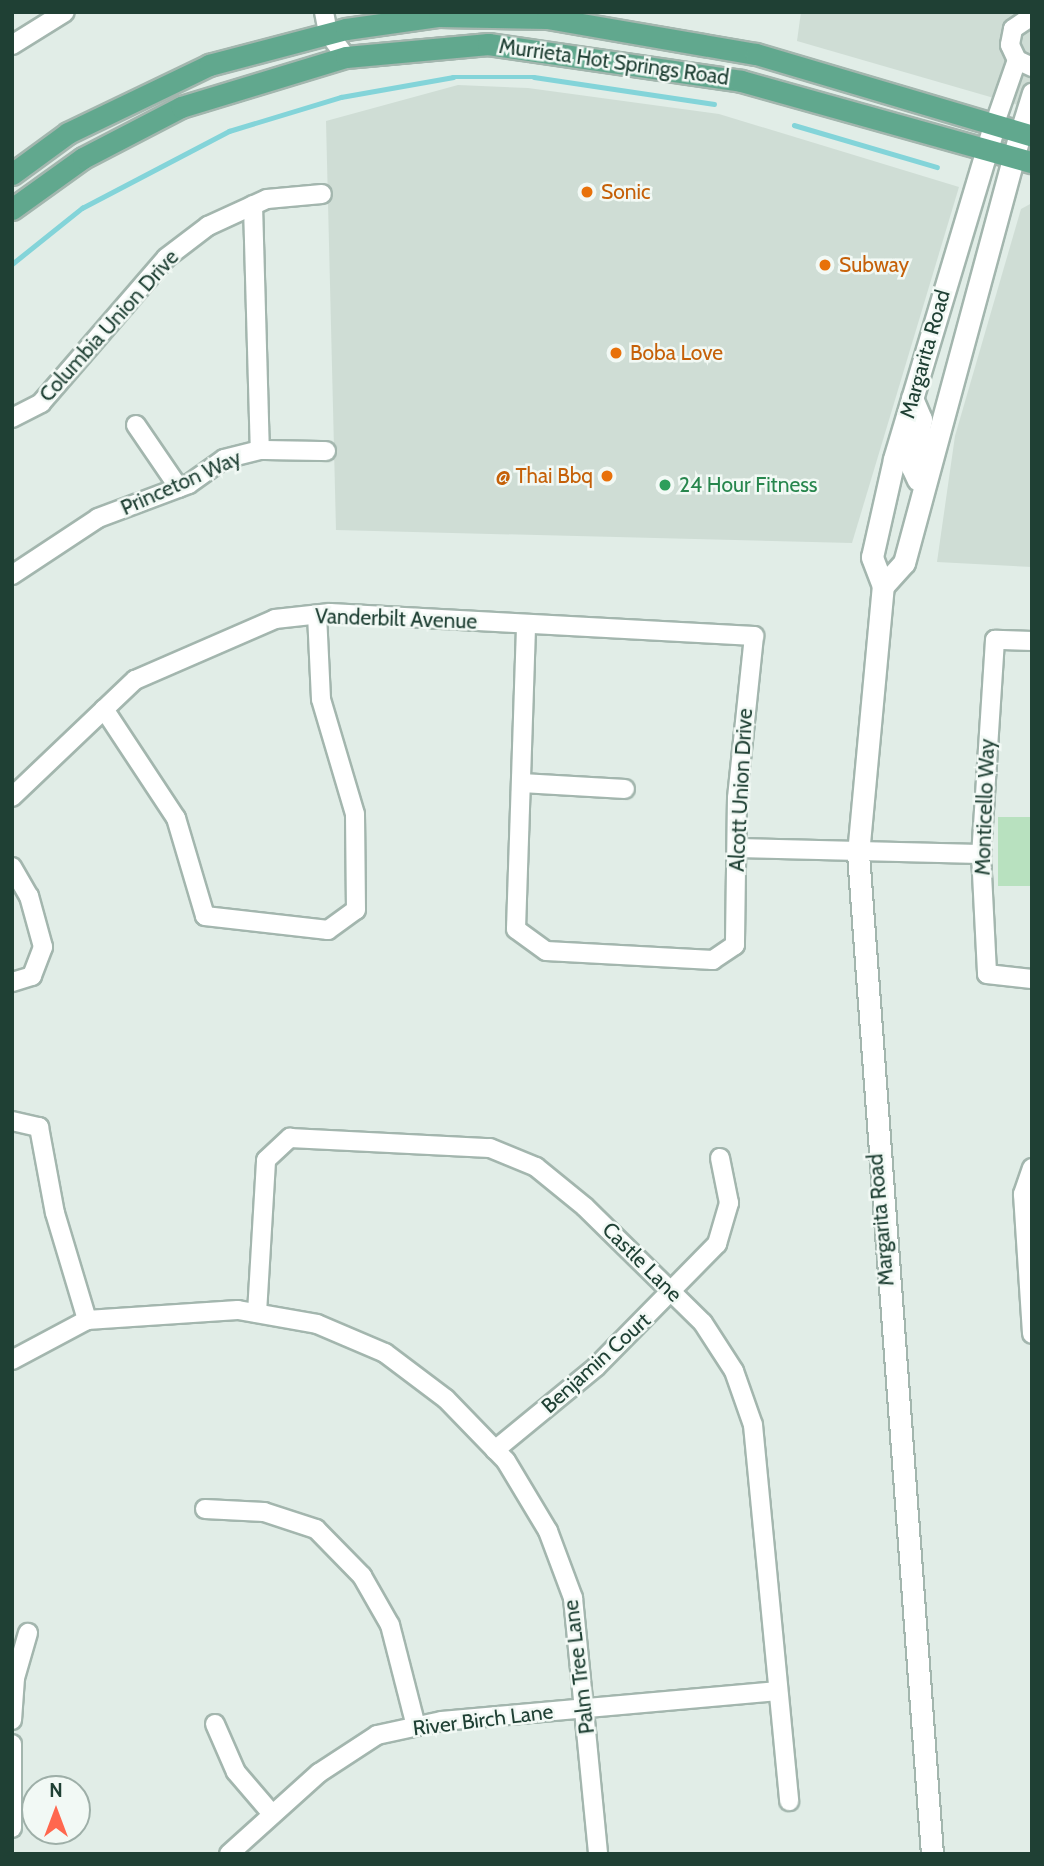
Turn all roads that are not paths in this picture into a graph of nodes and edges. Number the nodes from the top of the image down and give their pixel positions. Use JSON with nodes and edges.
{"nodes":[{"id":1,"x":65,"y":12,"type":"edge"},
{"id":2,"x":1032,"y":16,"type":"edge"},
{"id":3,"x":45,"y":17,"type":"edge"},
{"id":4,"x":335,"y":22,"type":"edge"},
{"id":5,"x":12,"y":45,"type":"edge"},
{"id":6,"x":346,"y":57,"type":"junction"},
{"id":7,"x":1025,"y":64,"type":"edge"},
{"id":8,"x":1032,"y":93,"type":"edge"},
{"id":9,"x":995,"y":123,"type":"junction"},
{"id":10,"x":1026,"y":134,"type":"edge"},
{"id":11,"x":986,"y":149,"type":"junction"},
{"id":12,"x":1023,"y":160,"type":"edge"},
{"id":13,"x":12,"y":174,"type":"edge"},
{"id":14,"x":322,"y":194,"type":"dead end"},
{"id":15,"x":253,"y":205,"type":"junction"},
{"id":16,"x":12,"y":209,"type":"edge"},
{"id":17,"x":912,"y":398,"type":"junction"},
{"id":18,"x":12,"y":418,"type":"edge"},
{"id":19,"x":136,"y":425,"type":"dead end"},
{"id":20,"x":260,"y":450,"type":"junction"},
{"id":21,"x":326,"y":452,"type":"dead end"},
{"id":22,"x":921,"y":485,"type":"junction"},
{"id":23,"x":179,"y":488,"type":"junction"},
{"id":24,"x":12,"y":575,"type":"edge"},
{"id":25,"x":883,"y":586,"type":"junction"},
{"id":26,"x":317,"y":615,"type":"junction"},
{"id":27,"x":526,"y":625,"type":"junction"},
{"id":28,"x":754,"y":636,"type":"joint"},
{"id":29,"x":1032,"y":641,"type":"edge"},
{"id":30,"x":104,"y":709,"type":"junction"},
{"id":31,"x":522,"y":783,"type":"junction"},
{"id":32,"x":625,"y":789,"type":"dead end"},
{"id":33,"x":12,"y":797,"type":"edge"},
{"id":34,"x":737,"y":848,"type":"junction"},
{"id":35,"x":859,"y":853,"type":"junction"},
{"id":36,"x":981,"y":854,"type":"junction"},
{"id":37,"x":12,"y":867,"type":"edge"},
{"id":38,"x":1032,"y":979,"type":"edge"},
{"id":39,"x":12,"y":982,"type":"edge"},
{"id":40,"x":12,"y":1121,"type":"edge"},
{"id":41,"x":720,"y":1158,"type":"dead end"},
{"id":42,"x":1032,"y":1168,"type":"edge"},
{"id":43,"x":673,"y":1293,"type":"junction"},
{"id":44,"x":257,"y":1313,"type":"junction"},
{"id":45,"x":87,"y":1320,"type":"junction"},
{"id":46,"x":1032,"y":1334,"type":"edge"},
{"id":47,"x":12,"y":1360,"type":"edge"},
{"id":48,"x":495,"y":1450,"type":"junction"},
{"id":49,"x":205,"y":1509,"type":"dead end"},
{"id":50,"x":28,"y":1633,"type":"dead end"},
{"id":51,"x":778,"y":1691,"type":"junction"},
{"id":52,"x":585,"y":1708,"type":"junction"},
{"id":53,"x":12,"y":1720,"type":"edge"},
{"id":54,"x":215,"y":1724,"type":"dead end"},
{"id":55,"x":416,"y":1726,"type":"junction"},
{"id":56,"x":12,"y":1744,"type":"edge"},
{"id":57,"x":789,"y":1801,"type":"dead end"},
{"id":58,"x":272,"y":1814,"type":"junction"},
{"id":59,"x":12,"y":1828,"type":"edge"},
{"id":60,"x":229,"y":1854,"type":"edge"},
{"id":61,"x":598,"y":1854,"type":"edge"},
{"id":62,"x":932,"y":1854,"type":"edge"}],
"edges":[{"from":1,"to":3,"type":"street"},
{"from":2,"to":7,"type":"street"},
{"from":3,"to":5,"type":"street"},
{"from":4,"to":6,"type":"street"},
{"from":4,"to":9,"type":"main road","name":"Murrieta Hot Springs Road"},
{"from":4,"to":13,"type":"main road","name":"Murrieta Hot Springs Road"},
{"from":6,"to":11,"type":"main road","name":"Murrieta Hot Springs Road"},
{"from":6,"to":16,"type":"main road","name":"Murrieta Hot Springs Road"},
{"from":7,"to":9,"type":"street"},
{"from":8,"to":10,"type":"street"},
{"from":9,"to":10,"type":"main road","name":"Murrieta Hot Springs Road"},
{"from":9,"to":11,"type":"main road","name":"Margarita Road"},
{"from":10,"to":12,"type":"main road","name":"Margarita Road"},
{"from":11,"to":12,"type":"main road","name":"Murrieta Hot Springs Road"},
{"from":11,"to":17,"type":"main road","name":"Margarita Road"},
{"from":12,"to":22,"type":"main road","name":"Margarita Road"},
{"from":14,"to":15,"type":"street","name":"Columbia Union Drive"},
{"from":15,"to":18,"type":"street","name":"Columbia Union Drive"},
{"from":15,"to":20,"type":"street"},
{"from":17,"to":22,"type":"main road"},
{"from":17,"to":25,"type":"main road","name":"Margarita Road"},
{"from":19,"to":23,"type":"street"},
{"from":20,"to":21,"type":"street","name":"Princeton Way"},
{"from":20,"to":23,"type":"street","name":"Princeton Way"},
{"from":22,"to":25,"type":"main road","name":"Margarita Road"},
{"from":23,"to":24,"type":"street","name":"Princeton Way"},
{"from":25,"to":35,"type":"main road","name":"Margarita Road"},
{"from":26,"to":27,"type":"street","name":"Vanderbilt Avenue"},
{"from":26,"to":30,"type":"street","name":"Vanderbilt Avenue"},
{"from":26,"to":30,"type":"street"},
{"from":27,"to":28,"type":"street","name":"Vanderbilt Avenue"},
{"from":27,"to":31,"type":"street"},
{"from":28,"to":34,"type":"street","name":"Alcott Union Drive"},
{"from":29,"to":36,"type":"street","name":"Monticello Way"},
{"from":30,"to":33,"type":"street","name":"Vanderbilt Avenue"},
{"from":31,"to":32,"type":"street"},
{"from":31,"to":34,"type":"street","name":"Alcott Union Drive"},
{"from":34,"to":35,"type":"street"},
{"from":35,"to":36,"type":"street"},
{"from":35,"to":62,"type":"main road","name":"Margarita Road"},
{"from":36,"to":38,"type":"street","name":"Monticello Way"},
{"from":37,"to":39,"type":"street"},
{"from":40,"to":45,"type":"street"},
{"from":41,"to":43,"type":"street","name":"Benjamin Court"},
{"from":42,"to":46,"type":"street"},
{"from":43,"to":44,"type":"street","name":"Castle Lane"},
{"from":43,"to":48,"type":"street","name":"Benjamin Court"},
{"from":43,"to":51,"type":"street","name":"Castle Lane"},
{"from":44,"to":45,"type":"street","name":"Palm Tree Lane"},
{"from":44,"to":48,"type":"street","name":"Palm Tree Lane"},
{"from":45,"to":47,"type":"street","name":"Palm Tree Lane"},
{"from":48,"to":52,"type":"street","name":"Palm Tree Lane"},
{"from":49,"to":55,"type":"street"},
{"from":50,"to":53,"type":"street"},
{"from":51,"to":52,"type":"street","name":"River Birch Lane"},
{"from":51,"to":57,"type":"street","name":"Castle Lane"},
{"from":52,"to":55,"type":"street","name":"River Birch Lane"},
{"from":52,"to":61,"type":"street","name":"Palm Tree Lane"},
{"from":54,"to":58,"type":"street"},
{"from":55,"to":58,"type":"street","name":"River Birch Lane"},
{"from":56,"to":59,"type":"street"},
{"from":58,"to":60,"type":"street","name":"River Birch Lane"}]}
